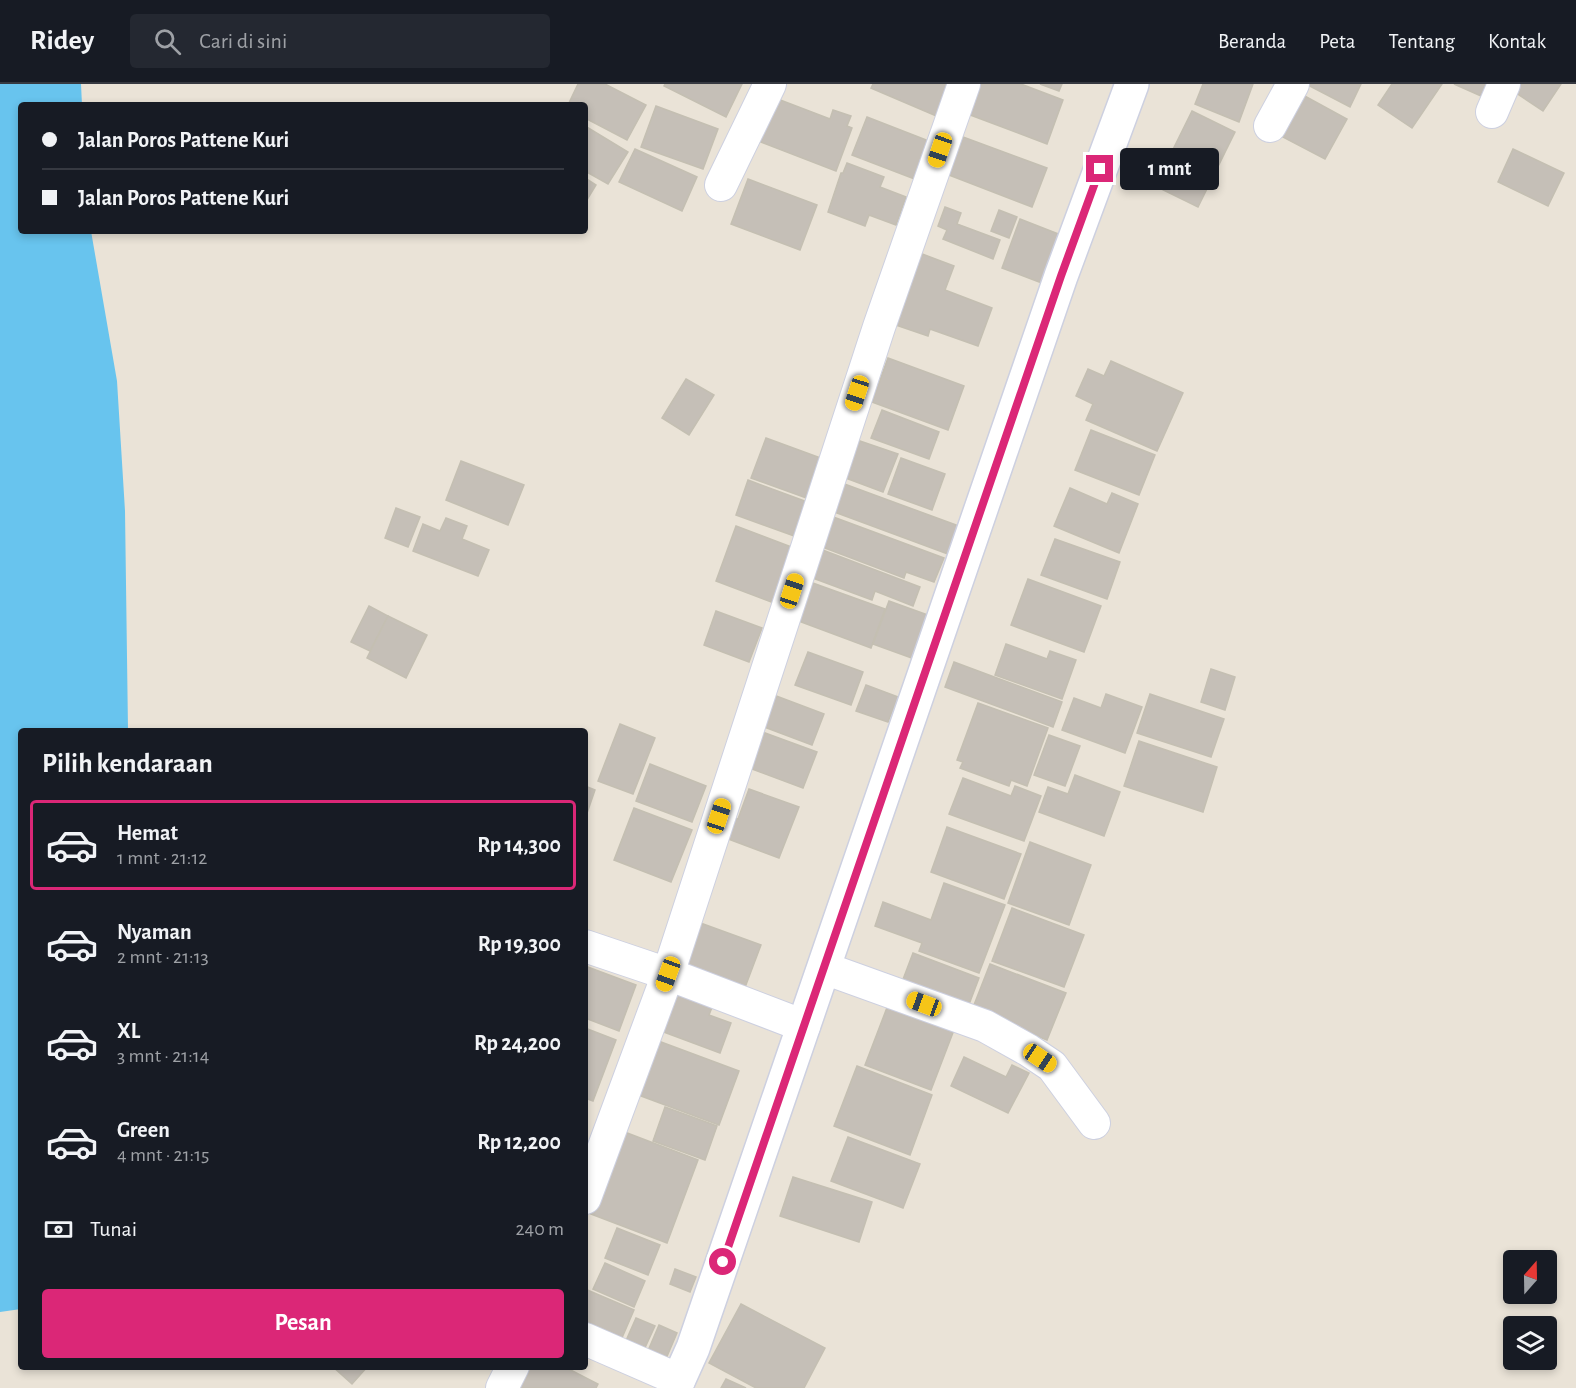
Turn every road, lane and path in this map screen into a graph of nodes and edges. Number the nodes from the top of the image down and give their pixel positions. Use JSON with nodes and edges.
{"nodes":[{"id":1,"x":770,"y":84,"type":"edge"},
{"id":2,"x":964,"y":84,"type":"edge"},
{"id":3,"x":1132,"y":84,"type":"edge"},
{"id":4,"x":1293,"y":84,"type":"edge"},
{"id":5,"x":1504,"y":84,"type":"edge"},
{"id":6,"x":1492,"y":112,"type":"dead end"},
{"id":7,"x":1270,"y":126,"type":"dead end"},
{"id":8,"x":721,"y":185,"type":"dead end"},
{"id":9,"x":588,"y":947,"type":"edge"},
{"id":10,"x":824,"y":968,"type":"junction"},
{"id":11,"x":668,"y":974,"type":"junction"},
{"id":12,"x":804,"y":1026,"type":"junction"},
{"id":13,"x":1094,"y":1123,"type":"dead end"},
{"id":14,"x":588,"y":1190,"type":"edge"},
{"id":15,"x":588,"y":1340,"type":"edge"},
{"id":16,"x":511,"y":1370,"type":"edge"},
{"id":17,"x":677,"y":1384,"type":"edge"},
{"id":18,"x":502,"y":1388,"type":"edge"}],
"edges":[{"from":1,"to":8,"type":"street"},
{"from":2,"to":11,"type":"street"},
{"from":3,"to":10,"type":"street"},
{"from":4,"to":7,"type":"street"},
{"from":5,"to":6,"type":"street"},
{"from":9,"to":11,"type":"street"},
{"from":10,"to":12,"type":"street"},
{"from":10,"to":13,"type":"street"},
{"from":11,"to":12,"type":"street"},
{"from":11,"to":14,"type":"street"},
{"from":12,"to":17,"type":"street"},
{"from":15,"to":17,"type":"street"},
{"from":16,"to":18,"type":"street"}]}
